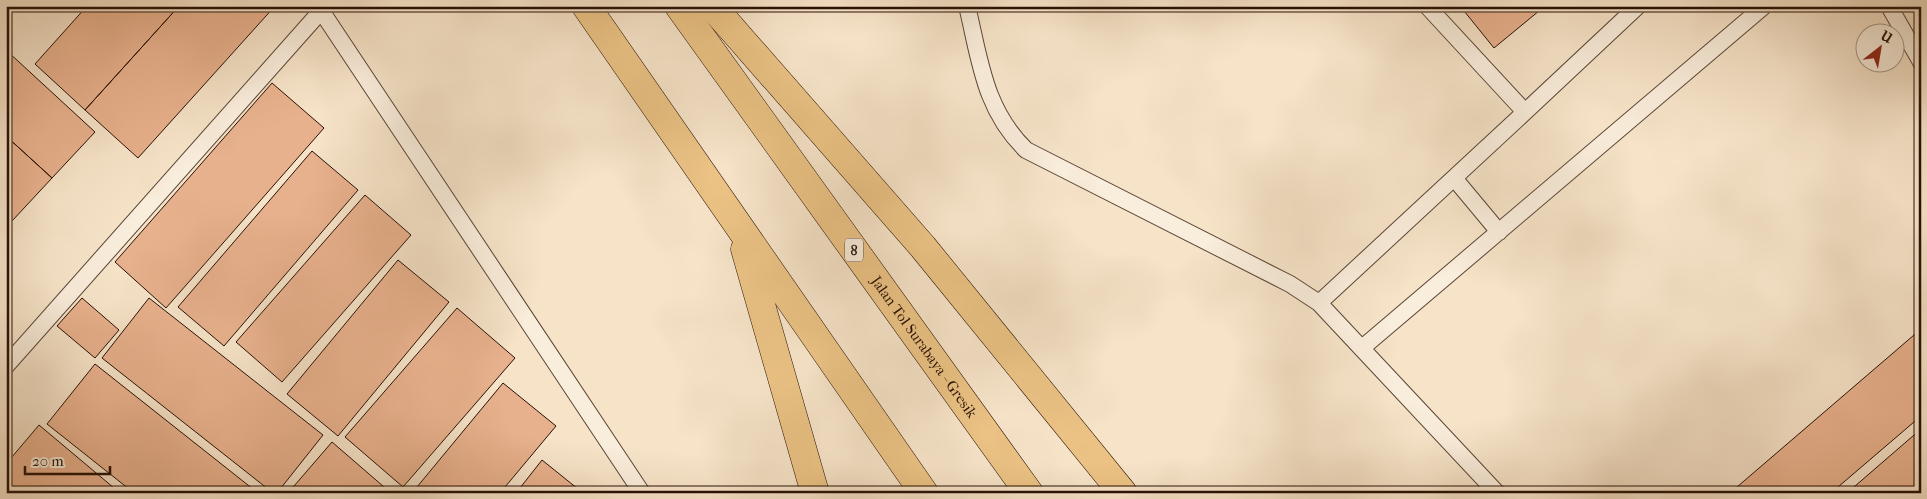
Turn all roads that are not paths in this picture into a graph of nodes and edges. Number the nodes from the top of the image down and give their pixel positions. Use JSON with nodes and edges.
{"nodes":[{"id":1,"x":586,"y":6,"type":"edge"},
{"id":2,"x":679,"y":6,"type":"edge"},
{"id":3,"x":712,"y":6,"type":"edge"},
{"id":4,"x":967,"y":6,"type":"edge"},
{"id":5,"x":1427,"y":6,"type":"edge"},
{"id":6,"x":1638,"y":6,"type":"edge"},
{"id":7,"x":1889,"y":6,"type":"edge"},
{"id":8,"x":1763,"y":7,"type":"edge"},
{"id":9,"x":319,"y":8,"type":"edge"},
{"id":10,"x":1921,"y":62,"type":"edge"},
{"id":11,"x":1525,"y":112,"type":"junction"},
{"id":12,"x":1454,"y":178,"type":"junction"},
{"id":13,"x":740,"y":228,"type":"junction"},
{"id":14,"x":1499,"y":232,"type":"junction"},
{"id":15,"x":1319,"y":302,"type":"junction"},
{"id":16,"x":1362,"y":348,"type":"junction"},
{"id":17,"x":6,"y":366,"type":"edge"},
{"id":18,"x":642,"y":493,"type":"edge"},
{"id":19,"x":815,"y":493,"type":"edge"},
{"id":20,"x":924,"y":493,"type":"edge"},
{"id":21,"x":1029,"y":493,"type":"edge"},
{"id":22,"x":1123,"y":493,"type":"edge"},
{"id":23,"x":1497,"y":493,"type":"edge"}],
"edges":[{"from":1,"to":13,"type":"highway"},
{"from":2,"to":21,"type":"highway","name":"Jalan Tol Surabaya - Gresik","number":"8"},
{"from":3,"to":22,"type":"highway"},
{"from":4,"to":15,"type":"lane"},
{"from":5,"to":11,"type":"lane"},
{"from":6,"to":11,"type":"lane"},
{"from":7,"to":10,"type":"lane"},
{"from":8,"to":14,"type":"lane"},
{"from":9,"to":17,"type":"lane"},
{"from":9,"to":18,"type":"lane"},
{"from":11,"to":12,"type":"lane"},
{"from":12,"to":14,"type":"lane"},
{"from":12,"to":15,"type":"lane"},
{"from":13,"to":19,"type":"highway"},
{"from":13,"to":20,"type":"highway"},
{"from":14,"to":16,"type":"lane"},
{"from":15,"to":16,"type":"lane"},
{"from":16,"to":23,"type":"lane"}]}
